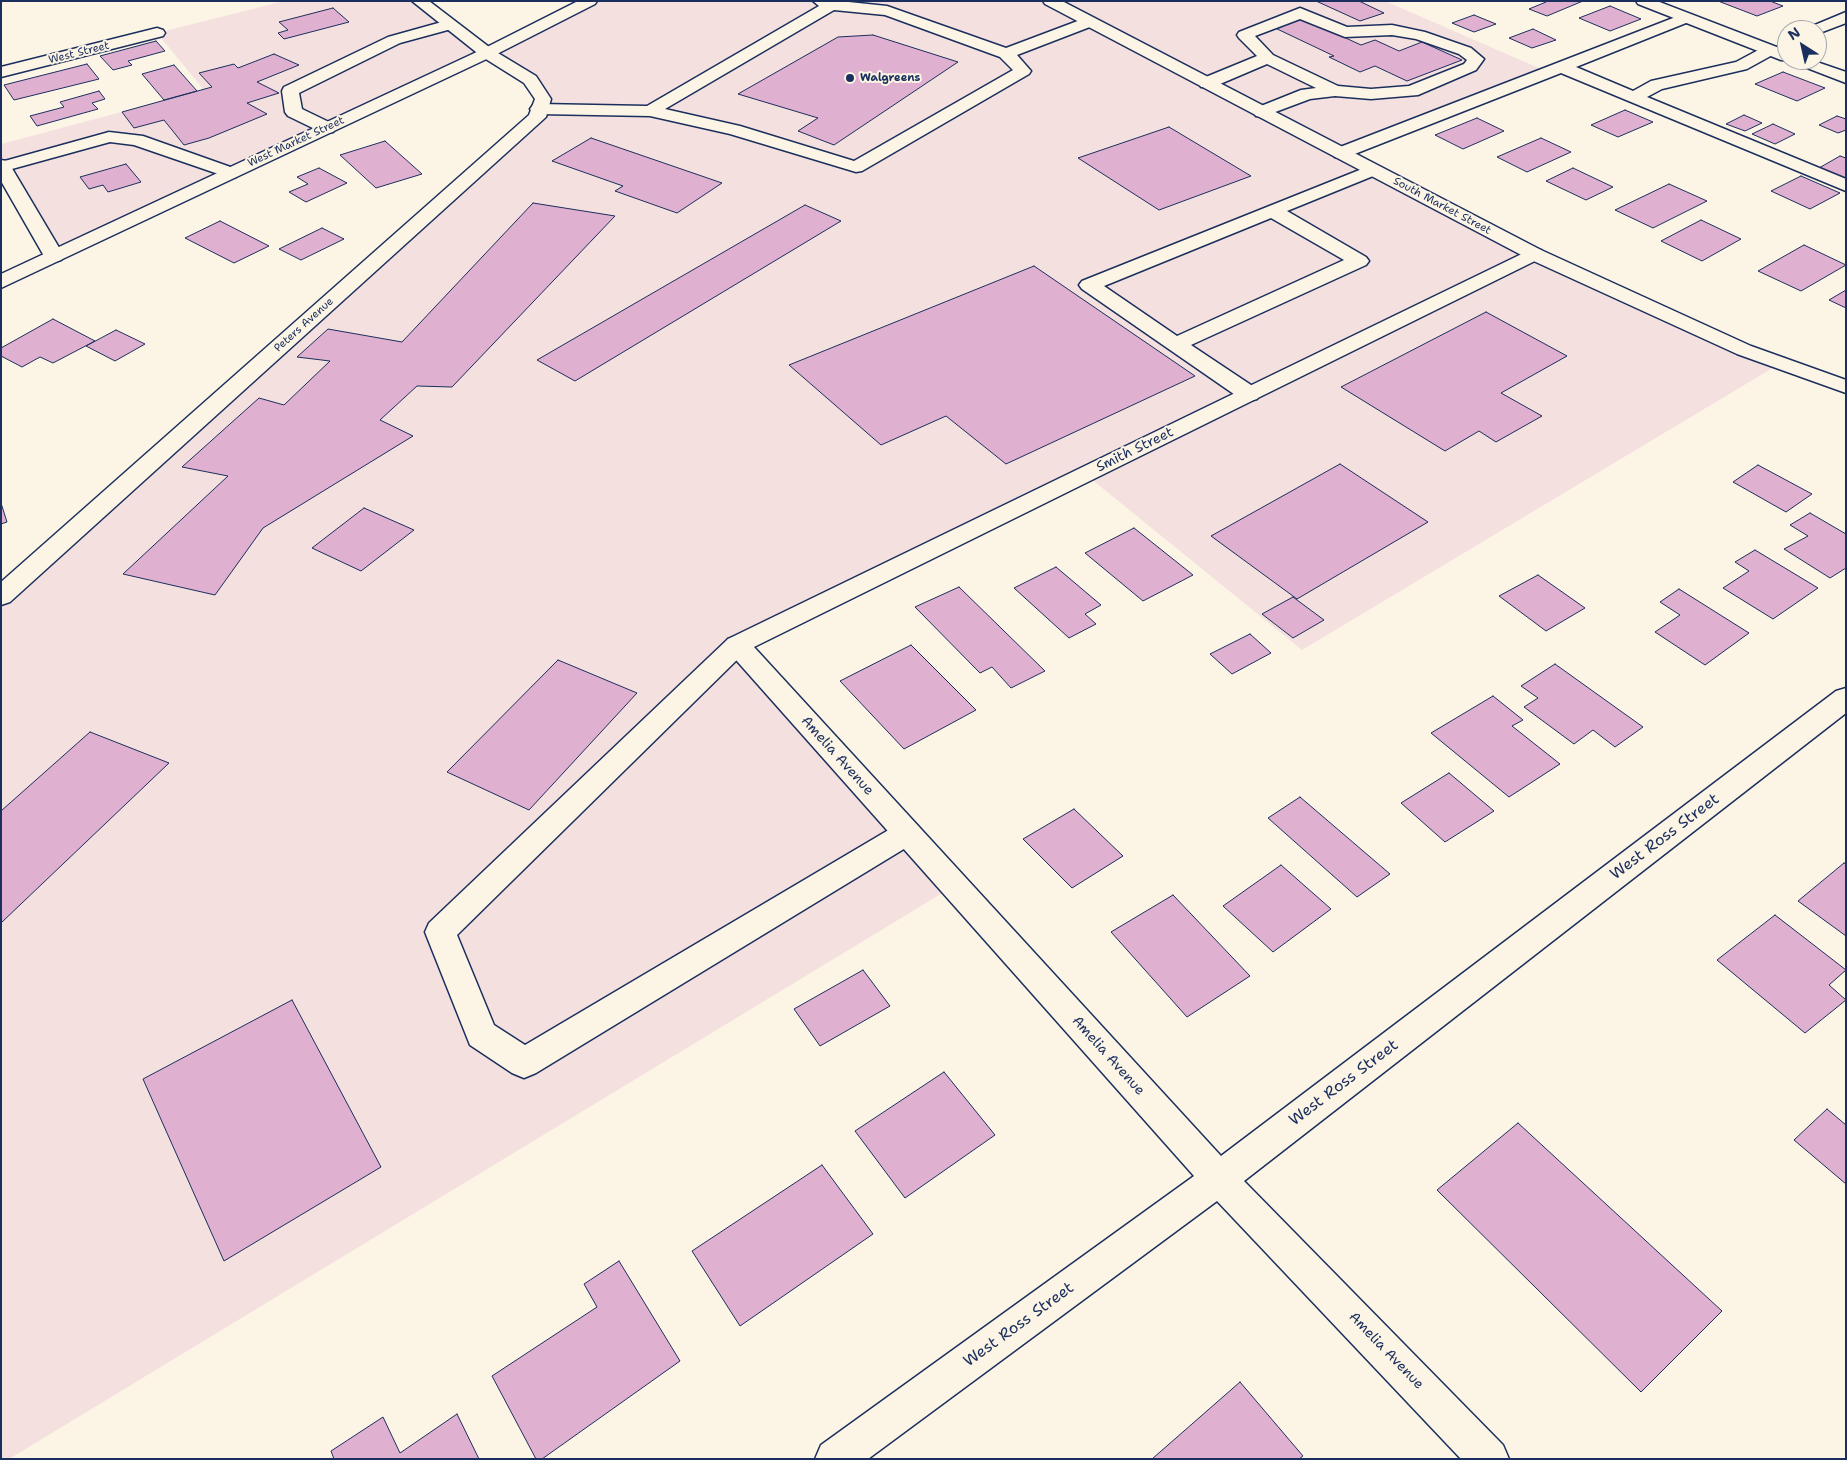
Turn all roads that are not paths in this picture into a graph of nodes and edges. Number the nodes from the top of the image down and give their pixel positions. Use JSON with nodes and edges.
{"nodes":[{"id":1,"x":419,"y":1,"type":"edge"},
{"id":2,"x":590,"y":1,"type":"edge"},
{"id":3,"x":1050,"y":1,"type":"edge"},
{"id":4,"x":1643,"y":1,"type":"edge"},
{"id":5,"x":826,"y":3,"type":"edge"},
{"id":6,"x":1846,"y":16,"type":"edge"},
{"id":7,"x":1686,"y":18,"type":"junction"},
{"id":8,"x":1089,"y":22,"type":"junction"},
{"id":9,"x":449,"y":24,"type":"junction"},
{"id":10,"x":1827,"y":25,"type":"edge"},
{"id":11,"x":157,"y":33,"type":"dead end"},
{"id":12,"x":1777,"y":47,"type":"edge"},
{"id":13,"x":1770,"y":50,"type":"junction"},
{"id":14,"x":1777,"y":52,"type":"edge"},
{"id":15,"x":487,"y":53,"type":"junction"},
{"id":16,"x":1006,"y":54,"type":"junction"},
{"id":17,"x":1267,"y":58,"type":"junction"},
{"id":18,"x":1562,"y":67,"type":"junction"},
{"id":19,"x":1824,"y":70,"type":"edge"},
{"id":20,"x":1,"y":72,"type":"edge"},
{"id":21,"x":1846,"y":78,"type":"edge"},
{"id":22,"x":1207,"y":83,"type":"junction"},
{"id":23,"x":1335,"y":91,"type":"junction"},
{"id":24,"x":1633,"y":97,"type":"junction"},
{"id":25,"x":540,"y":110,"type":"junction"},
{"id":26,"x":650,"y":111,"type":"junction"},
{"id":27,"x":1262,"y":112,"type":"junction"},
{"id":28,"x":327,"y":128,"type":"junction"},
{"id":29,"x":1341,"y":153,"type":"junction"},
{"id":30,"x":2,"y":166,"type":"edge"},
{"id":31,"x":1372,"y":170,"type":"junction"},
{"id":32,"x":230,"y":173,"type":"junction"},
{"id":33,"x":1846,"y":186,"type":"edge"},
{"id":34,"x":1272,"y":210,"type":"junction"},
{"id":35,"x":1534,"y":254,"type":"junction"},
{"id":36,"x":54,"y":256,"type":"junction"},
{"id":37,"x":1,"y":282,"type":"edge"},
{"id":38,"x":1176,"y":344,"type":"junction"},
{"id":39,"x":1846,"y":387,"type":"edge"},
{"id":40,"x":1249,"y":394,"type":"junction"},
{"id":41,"x":1,"y":596,"type":"edge"},
{"id":42,"x":737,"y":645,"type":"junction"},
{"id":43,"x":1846,"y":698,"type":"edge"},
{"id":44,"x":907,"y":833,"type":"junction"},
{"id":45,"x":1219,"y":1179,"type":"junction"},
{"id":46,"x":834,"y":1459,"type":"edge"},
{"id":47,"x":1489,"y":1459,"type":"edge"}],
"edges":[{"from":1,"to":9,"type":"street"},
{"from":2,"to":15,"type":"street","name":"West Market Street"},
{"from":3,"to":8,"type":"street","name":"South Market Street"},
{"from":4,"to":7,"type":"street"},
{"from":5,"to":16,"type":"street"},
{"from":5,"to":26,"type":"street"},
{"from":6,"to":10,"type":"street"},
{"from":7,"to":13,"type":"street"},
{"from":7,"to":18,"type":"street"},
{"from":8,"to":16,"type":"street"},
{"from":8,"to":22,"type":"street","name":"South Market Street"},
{"from":9,"to":15,"type":"street"},
{"from":9,"to":28,"type":"street"},
{"from":11,"to":20,"type":"street","name":"West Street"},
{"from":12,"to":13,"type":"street"},
{"from":13,"to":14,"type":"street"},
{"from":13,"to":24,"type":"street"},
{"from":15,"to":25,"type":"street"},
{"from":15,"to":28,"type":"street","name":"West Market Street"},
{"from":16,"to":26,"type":"street"},
{"from":17,"to":22,"type":"street"},
{"from":17,"to":23,"type":"street"},
{"from":17,"to":23,"type":"street"},
{"from":18,"to":24,"type":"street"},
{"from":18,"to":29,"type":"street"},
{"from":19,"to":21,"type":"street"},
{"from":22,"to":27,"type":"street","name":"South Market Street"},
{"from":23,"to":27,"type":"street"},
{"from":24,"to":33,"type":"street"},
{"from":25,"to":26,"type":"street"},
{"from":25,"to":41,"type":"street","name":"Peters Avenue"},
{"from":27,"to":29,"type":"street","name":"South Market Street"},
{"from":28,"to":32,"type":"street","name":"West Market Street"},
{"from":29,"to":31,"type":"street","name":"South Market Street"},
{"from":30,"to":32,"type":"street"},
{"from":30,"to":36,"type":"street"},
{"from":31,"to":34,"type":"street"},
{"from":31,"to":35,"type":"street","name":"South Market Street"},
{"from":32,"to":36,"type":"street","name":"West Market Street"},
{"from":34,"to":38,"type":"street"},
{"from":34,"to":38,"type":"street"},
{"from":35,"to":39,"type":"street","name":"South Market Street"},
{"from":35,"to":40,"type":"street","name":"Smith Street"},
{"from":36,"to":37,"type":"street","name":"West Market Street"},
{"from":38,"to":40,"type":"street"},
{"from":40,"to":42,"type":"street","name":"Smith Street"},
{"from":42,"to":44,"type":"street","name":"Amelia Avenue"},
{"from":42,"to":44,"type":"street","name":"Smith Street"},
{"from":43,"to":45,"type":"street","name":"West Ross Street"},
{"from":44,"to":45,"type":"street","name":"Amelia Avenue"},
{"from":45,"to":46,"type":"street","name":"West Ross Street"},
{"from":45,"to":47,"type":"street","name":"Amelia Avenue"}]}
